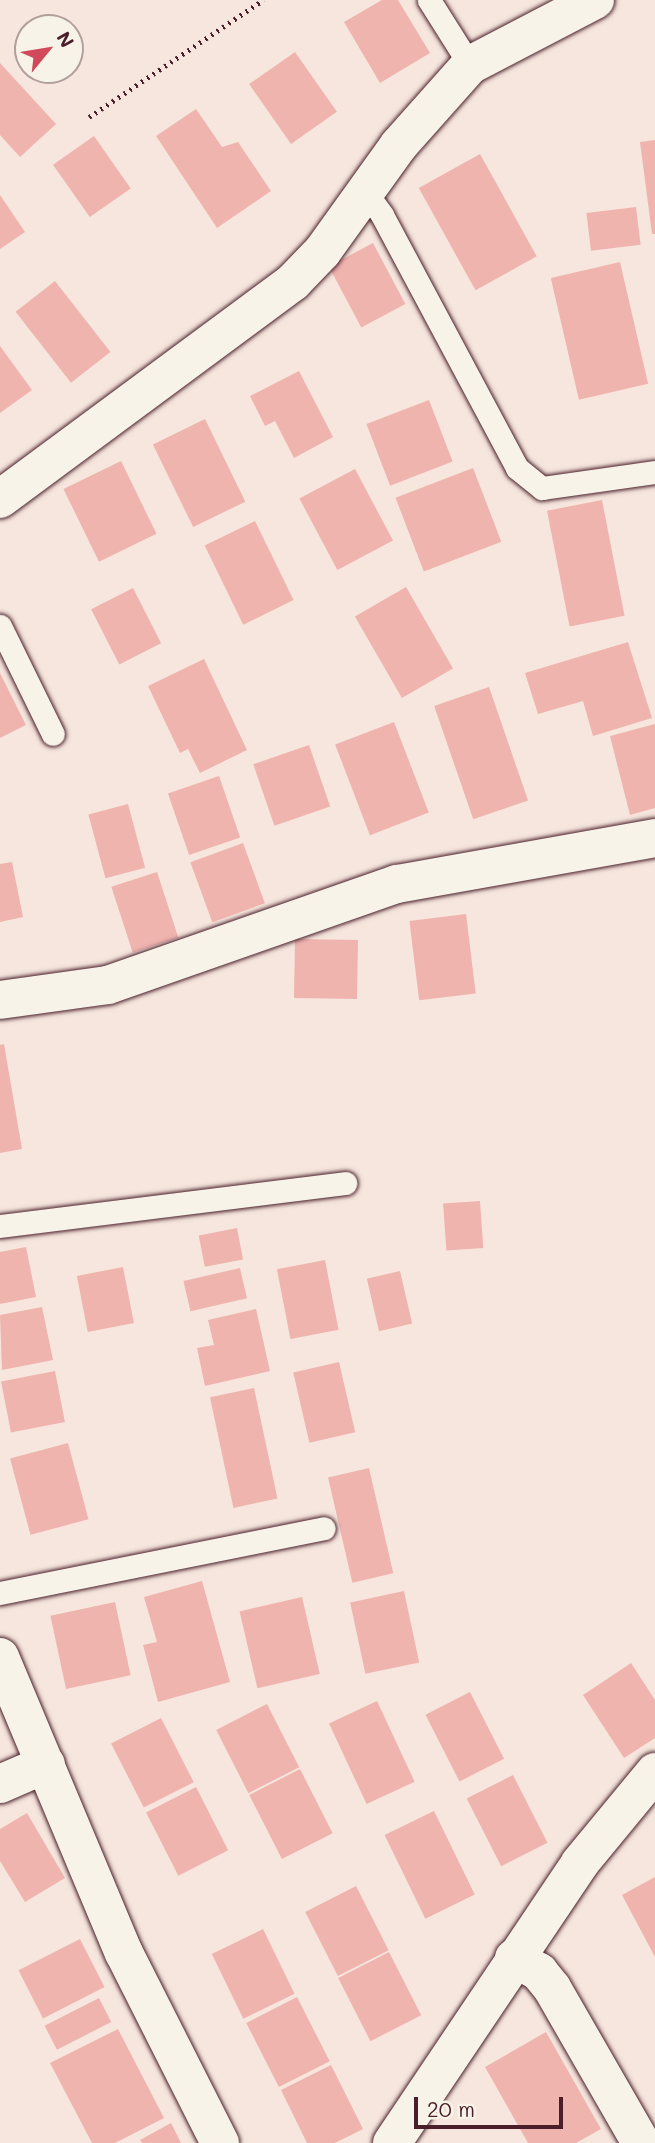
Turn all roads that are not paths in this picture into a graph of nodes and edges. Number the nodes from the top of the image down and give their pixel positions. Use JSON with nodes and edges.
{"nodes":[{"id":1,"x":429,"y":0,"type":"edge"},
{"id":2,"x":595,"y":0,"type":"edge"},
{"id":3,"x":470,"y":65,"type":"junction"},
{"id":4,"x":364,"y":190,"type":"junction"},
{"id":5,"x":655,"y":472,"type":"edge"},
{"id":6,"x":0,"y":499,"type":"edge"},
{"id":7,"x":0,"y":625,"type":"edge"},
{"id":8,"x":53,"y":734,"type":"dead end"},
{"id":9,"x":655,"y":838,"type":"edge"},
{"id":10,"x":0,"y":1000,"type":"edge"},
{"id":11,"x":345,"y":1183,"type":"dead end"},
{"id":12,"x":0,"y":1226,"type":"edge"},
{"id":13,"x":324,"y":1528,"type":"dead end"},
{"id":14,"x":0,"y":1593,"type":"edge"},
{"id":15,"x":0,"y":1657,"type":"edge"},
{"id":16,"x":46,"y":1764,"type":"junction"},
{"id":17,"x":655,"y":1772,"type":"edge"},
{"id":18,"x":0,"y":1784,"type":"edge"},
{"id":19,"x":514,"y":1958,"type":"junction"},
{"id":20,"x":220,"y":2143,"type":"edge"},
{"id":21,"x":392,"y":2143,"type":"edge"},
{"id":22,"x":640,"y":2143,"type":"edge"}],
"edges":[{"from":1,"to":3,"type":"lane"},
{"from":2,"to":3,"type":"street"},
{"from":3,"to":4,"type":"street"},
{"from":4,"to":5,"type":"lane"},
{"from":4,"to":6,"type":"street"},
{"from":7,"to":8,"type":"lane"},
{"from":9,"to":10,"type":"street"},
{"from":11,"to":12,"type":"lane"},
{"from":13,"to":14,"type":"lane"},
{"from":15,"to":16,"type":"street"},
{"from":16,"to":18,"type":"street"},
{"from":16,"to":20,"type":"street"},
{"from":17,"to":19,"type":"street"},
{"from":19,"to":21,"type":"street"},
{"from":19,"to":22,"type":"street"}]}
